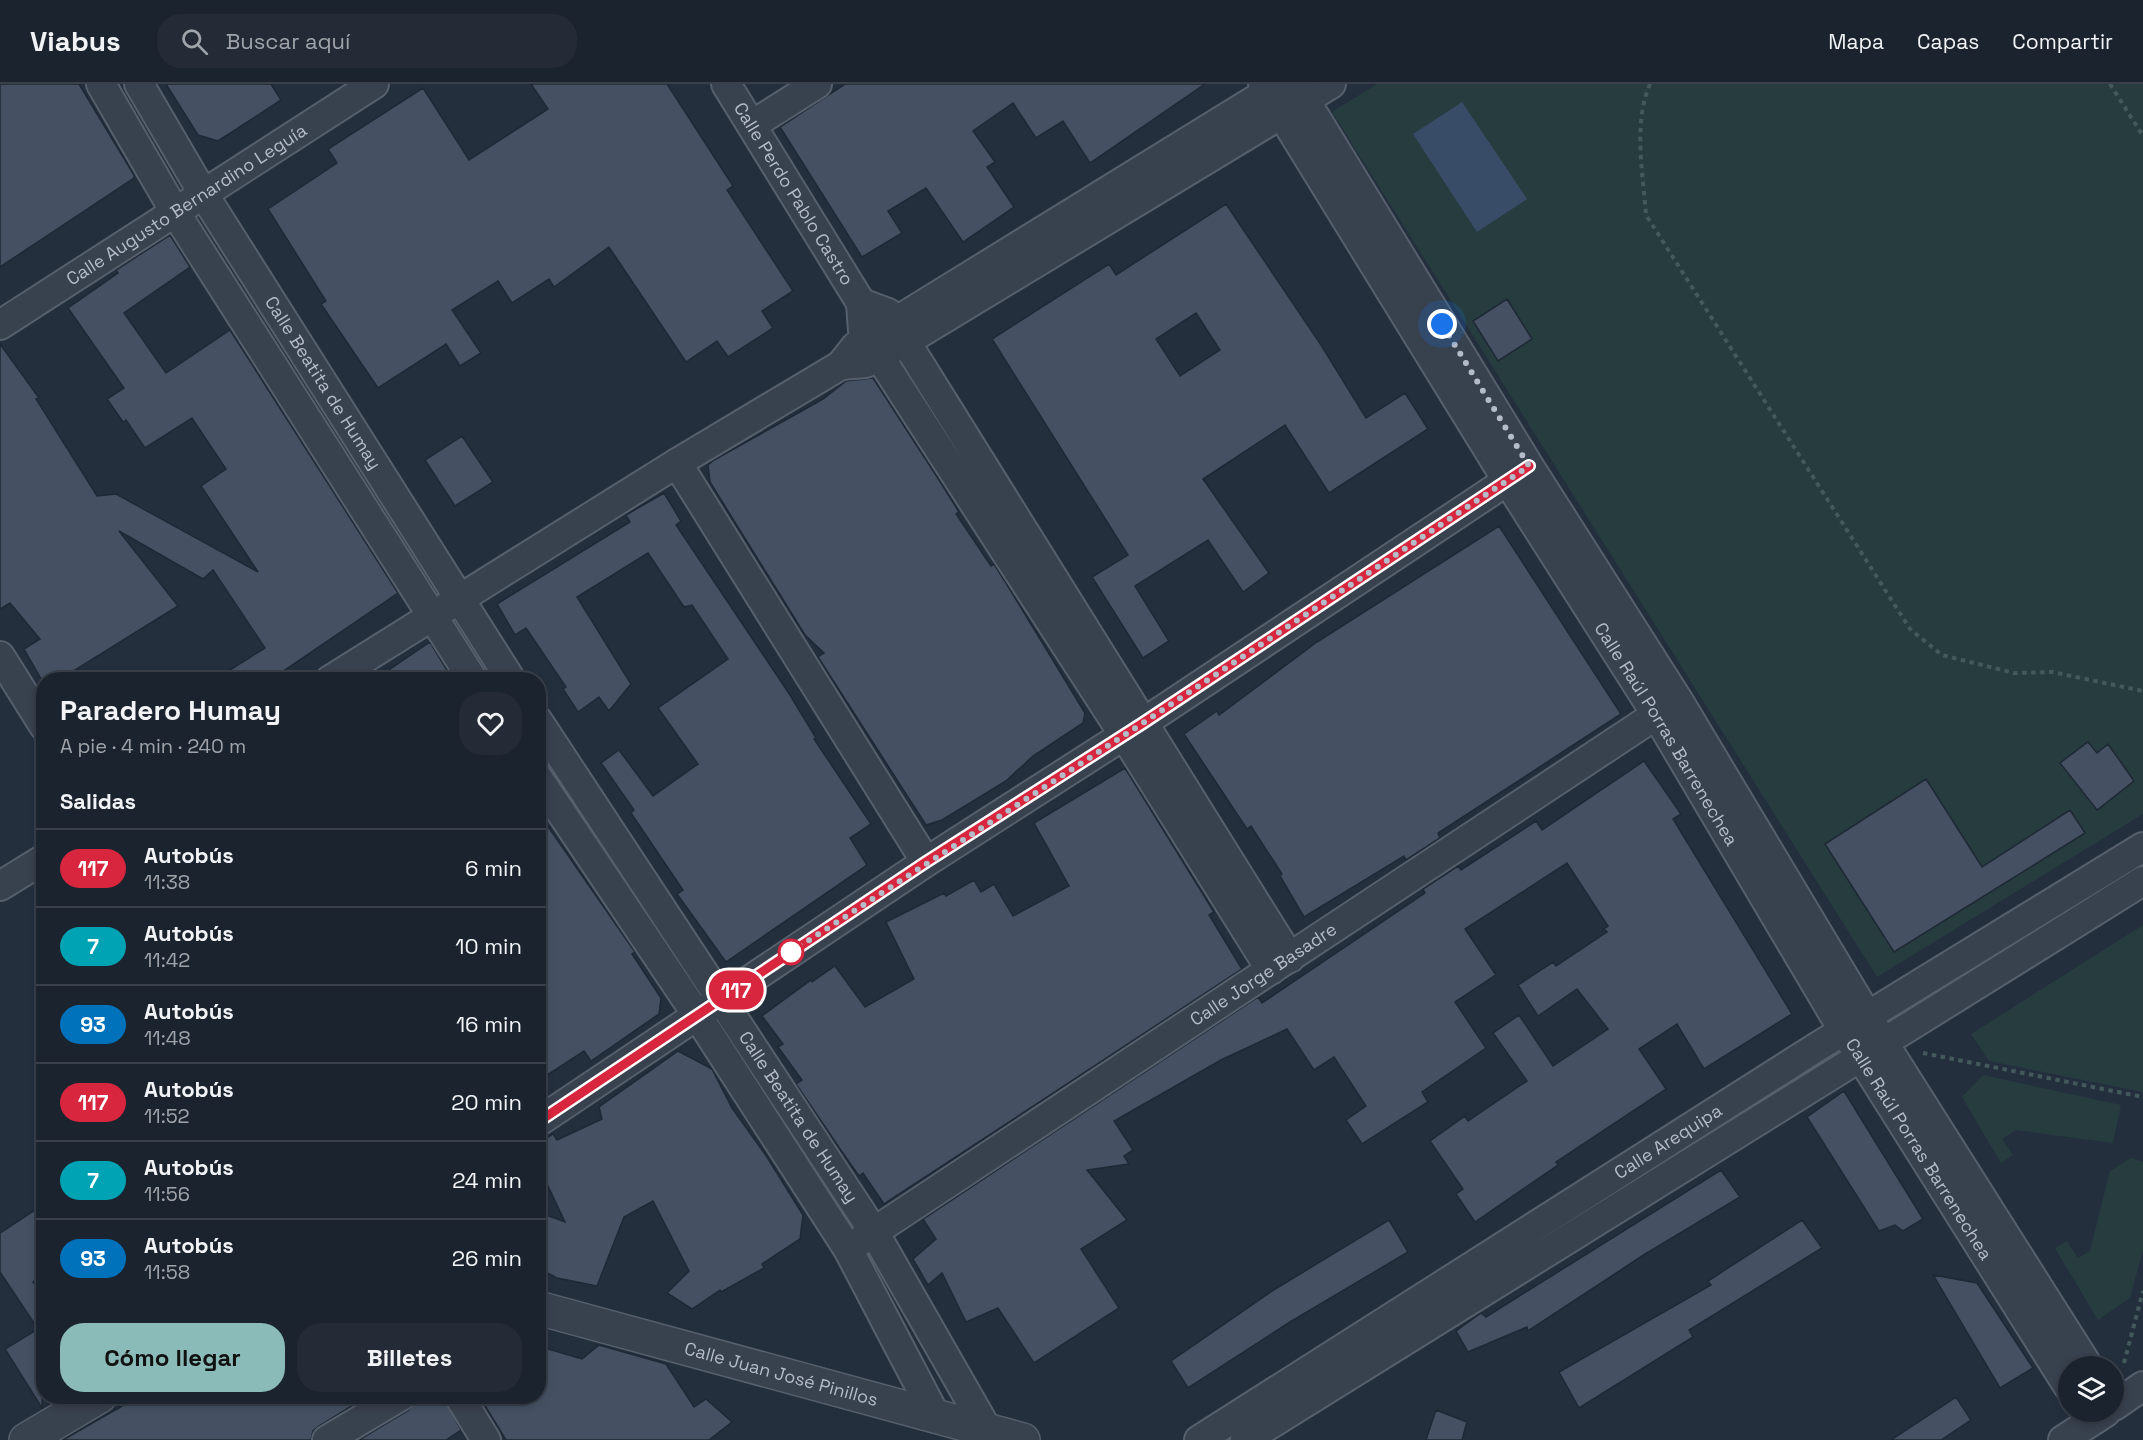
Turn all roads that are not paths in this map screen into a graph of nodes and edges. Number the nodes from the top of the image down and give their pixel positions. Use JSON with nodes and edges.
{"nodes":[{"id":1,"x":101,"y":84,"type":"edge"},
{"id":2,"x":139,"y":84,"type":"edge"},
{"id":3,"x":374,"y":84,"type":"edge"},
{"id":4,"x":726,"y":84,"type":"edge"},
{"id":5,"x":817,"y":84,"type":"edge"},
{"id":6,"x":1331,"y":84,"type":"edge"},
{"id":7,"x":1282,"y":93,"type":"edge"},
{"id":8,"x":753,"y":125,"type":"junction"},
{"id":9,"x":204,"y":195,"type":"junction"},
{"id":10,"x":175,"y":212,"type":"junction"},
{"id":11,"x":861,"y":303,"type":"junction"},
{"id":12,"x":0,"y":326,"type":"edge"},
{"id":13,"x":900,"y":332,"type":"junction"},
{"id":14,"x":873,"y":347,"type":"junction"},
{"id":15,"x":677,"y":462,"type":"junction"},
{"id":16,"x":1518,"y":473,"type":"junction"},
{"id":17,"x":458,"y":599,"type":"junction"},
{"id":18,"x":431,"y":617,"type":"junction"},
{"id":19,"x":0,"y":656,"type":"edge"},
{"id":20,"x":343,"y":672,"type":"edge"},
{"id":21,"x":468,"y":672,"type":"edge"},
{"id":22,"x":506,"y":672,"type":"edge"},
{"id":23,"x":1666,"y":707,"type":"junction"},
{"id":24,"x":36,"y":713,"type":"edge"},
{"id":25,"x":1134,"y":729,"type":"junction"},
{"id":26,"x":546,"y":733,"type":"edge"},
{"id":27,"x":546,"y":790,"type":"edge"},
{"id":28,"x":2143,"y":847,"type":"edge"},
{"id":29,"x":926,"y":862,"type":"junction"},
{"id":30,"x":36,"y":864,"type":"edge"},
{"id":31,"x":2143,"y":881,"type":"edge"},
{"id":32,"x":0,"y":886,"type":"edge"},
{"id":33,"x":1280,"y":964,"type":"junction"},
{"id":34,"x":723,"y":998,"type":"junction"},
{"id":35,"x":697,"y":1015,"type":"junction"},
{"id":36,"x":1856,"y":1023,"type":"junction"},
{"id":37,"x":1872,"y":1049,"type":"junction"},
{"id":38,"x":546,"y":1117,"type":"edge"},
{"id":39,"x":874,"y":1232,"type":"junction"},
{"id":40,"x":848,"y":1249,"type":"junction"},
{"id":41,"x":546,"y":1310,"type":"edge"},
{"id":42,"x":2081,"y":1356,"type":"edge"},
{"id":43,"x":2058,"y":1369,"type":"edge"},
{"id":44,"x":87,"y":1404,"type":"edge"},
{"id":45,"x":388,"y":1404,"type":"edge"},
{"id":46,"x":464,"y":1404,"type":"edge"},
{"id":47,"x":936,"y":1417,"type":"junction"},
{"id":48,"x":2087,"y":1422,"type":"edge"},
{"id":49,"x":990,"y":1435,"type":"edge"},
{"id":50,"x":26,"y":1440,"type":"edge"},
{"id":51,"x":327,"y":1440,"type":"edge"},
{"id":52,"x":486,"y":1440,"type":"edge"},
{"id":53,"x":1023,"y":1440,"type":"edge"},
{"id":54,"x":1199,"y":1440,"type":"edge"},
{"id":55,"x":1245,"y":1440,"type":"edge"},
{"id":56,"x":2063,"y":1440,"type":"edge"}],
"edges":[{"from":1,"to":10,"type":"street","name":"Calle Beatita de Humay"},
{"from":2,"to":9,"type":"street","name":"Calle Beatita de Humay"},
{"from":3,"to":9,"type":"street","name":"Calle Augusto Bernardino Leguía"},
{"from":4,"to":8,"type":"street","name":"Calle Perdo Pablo Castro"},
{"from":5,"to":8,"type":"street"},
{"from":6,"to":7,"type":"street"},
{"from":7,"to":13,"type":"street"},
{"from":7,"to":16,"type":"street","name":"Calle Raúl Porras Barrenechea"},
{"from":8,"to":11,"type":"street","name":"Calle Perdo Pablo Castro"},
{"from":9,"to":10,"type":"street","name":"Calle Augusto Bernardino Leguía"},
{"from":9,"to":17,"type":"street","name":"Calle Beatita de Humay"},
{"from":10,"to":12,"type":"street","name":"Calle Augusto Bernardino Leguía"},
{"from":10,"to":18,"type":"street","name":"Calle Beatita de Humay"},
{"from":11,"to":13,"type":"street"},
{"from":11,"to":14,"type":"street"},
{"from":13,"to":14,"type":"street"},
{"from":13,"to":25,"type":"street"},
{"from":14,"to":15,"type":"street"},
{"from":14,"to":25,"type":"street"},
{"from":15,"to":17,"type":"street"},
{"from":15,"to":29,"type":"street"},
{"from":16,"to":23,"type":"street","name":"Calle Raúl Porras Barrenechea"},
{"from":16,"to":25,"type":"street"},
{"from":17,"to":18,"type":"street"},
{"from":17,"to":22,"type":"street","name":"Calle Beatita de Humay"},
{"from":18,"to":20,"type":"street"},
{"from":18,"to":21,"type":"street","name":"Calle Beatita de Humay"},
{"from":19,"to":24,"type":"street"},
{"from":23,"to":33,"type":"street","name":"Calle Jorge Basadre"},
{"from":23,"to":36,"type":"street","name":"Calle Raúl Porras Barrenechea"},
{"from":25,"to":29,"type":"street"},
{"from":25,"to":33,"type":"street"},
{"from":26,"to":34,"type":"street","name":"Calle Beatita de Humay"},
{"from":27,"to":35,"type":"street","name":"Calle Beatita de Humay"},
{"from":28,"to":36,"type":"street","name":"Calle Arequipa"},
{"from":29,"to":34,"type":"street"},
{"from":30,"to":32,"type":"street"},
{"from":31,"to":37,"type":"street","name":"Calle Arequipa"},
{"from":33,"to":39,"type":"street","name":"Calle Jorge Basadre"},
{"from":34,"to":35,"type":"street"},
{"from":34,"to":39,"type":"street","name":"Calle Beatita de Humay"},
{"from":35,"to":38,"type":"street"},
{"from":35,"to":40,"type":"street","name":"Calle Beatita de Humay"},
{"from":36,"to":37,"type":"street","name":"Calle Raúl Porras Barrenechea"},
{"from":36,"to":54,"type":"street","name":"Calle Arequipa"},
{"from":37,"to":42,"type":"street","name":"Calle Raúl Porras Barrenechea"},
{"from":37,"to":43,"type":"street","name":"Calle Raúl Porras Barrenechea"},
{"from":37,"to":55,"type":"street","name":"Calle Arequipa"},
{"from":39,"to":40,"type":"street","name":"Calle Jorge Basadre"},
{"from":39,"to":49,"type":"street","name":"Calle Beatita de Humay"},
{"from":40,"to":47,"type":"street","name":"Calle Beatita de Humay"},
{"from":41,"to":47,"type":"street","name":"Calle Juan José Pinillos"},
{"from":44,"to":50,"type":"street"},
{"from":45,"to":51,"type":"street"},
{"from":46,"to":52,"type":"street"},
{"from":47,"to":49,"type":"street","name":"Calle Juan José Pinillos"},
{"from":48,"to":56,"type":"street"},
{"from":49,"to":53,"type":"street","name":"Calle Juan José Pinillos"}]}
